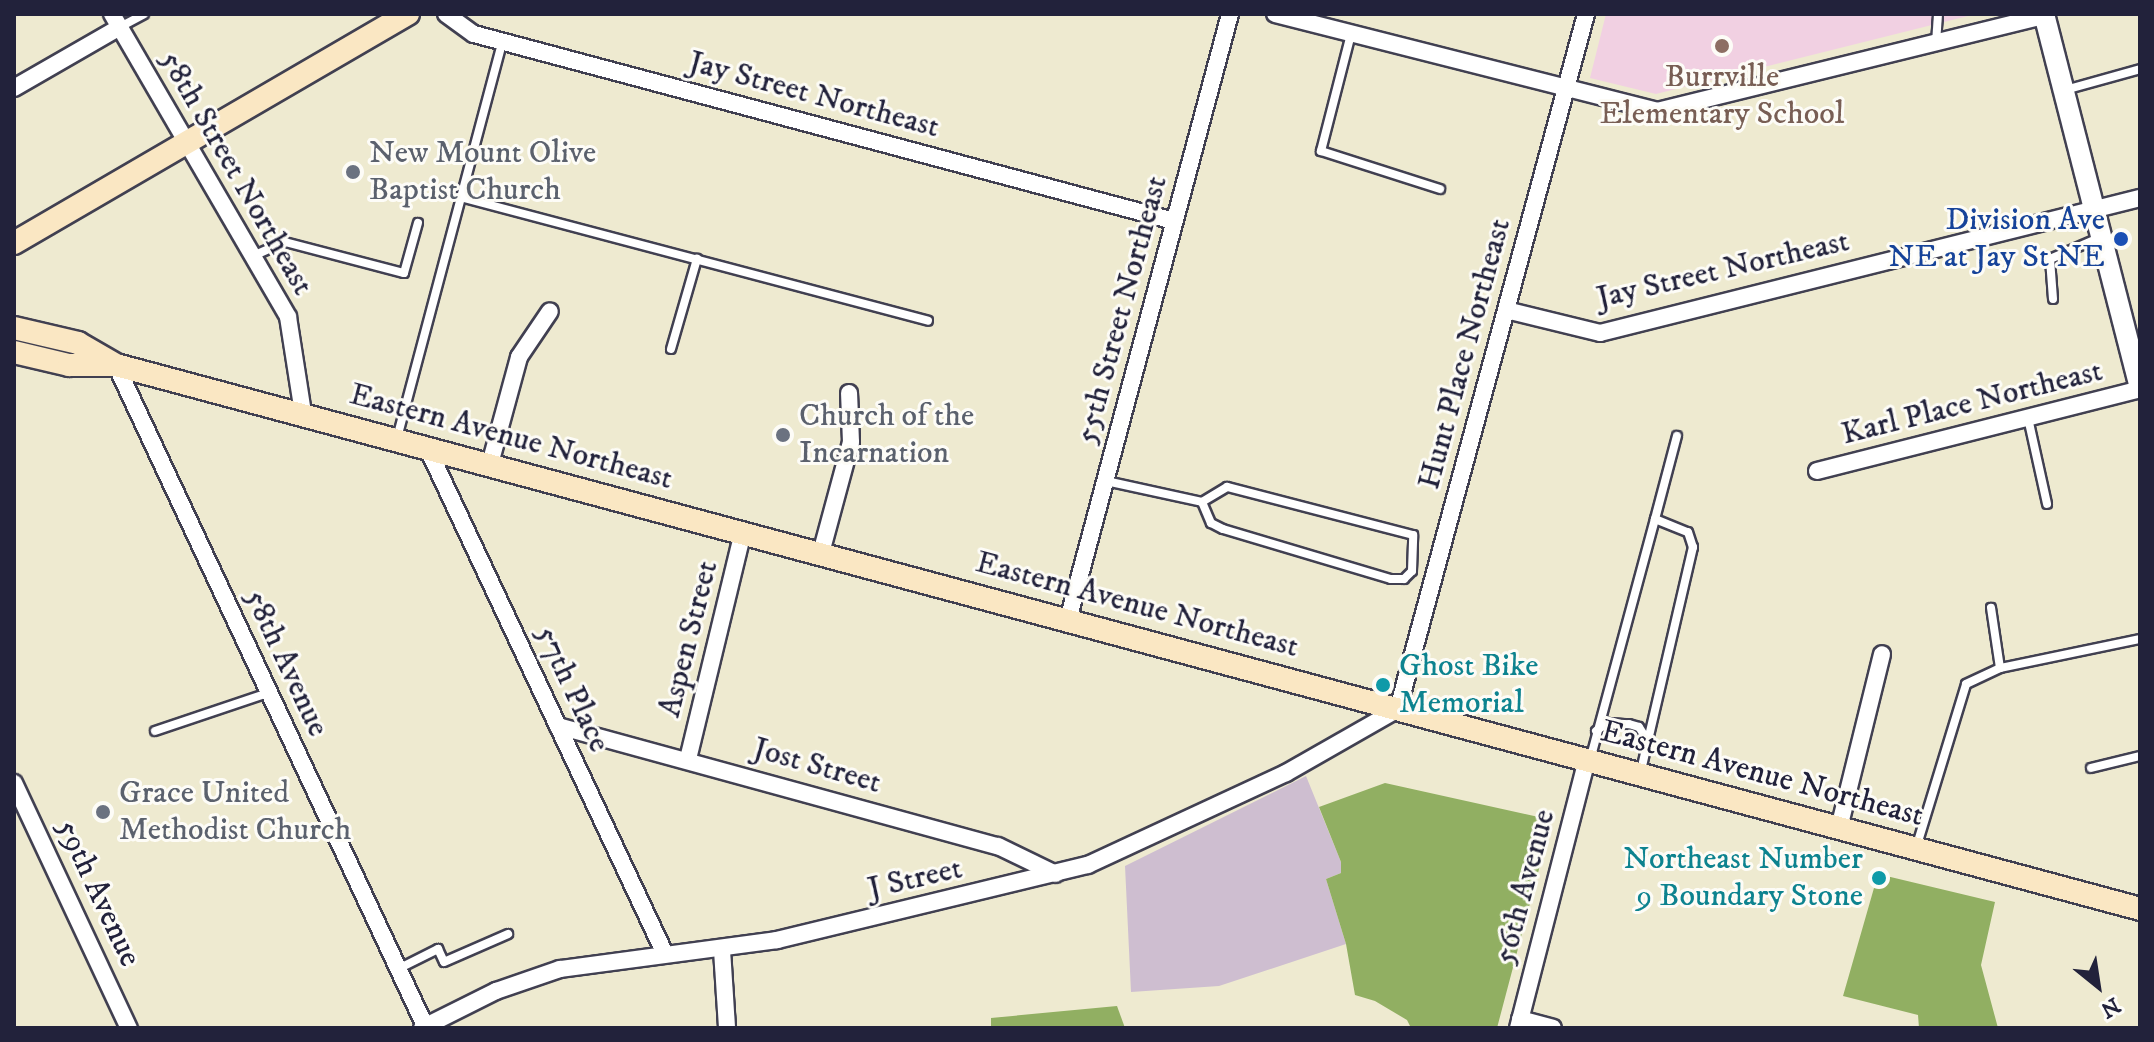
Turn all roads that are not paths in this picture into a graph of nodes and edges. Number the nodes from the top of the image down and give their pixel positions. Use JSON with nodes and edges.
{"nodes":[{"id":1,"x":144,"y":14,"type":"edge"},
{"id":2,"x":408,"y":14,"type":"edge"},
{"id":3,"x":446,"y":14,"type":"edge"},
{"id":4,"x":1230,"y":14,"type":"edge"},
{"id":5,"x":1275,"y":14,"type":"edge"},
{"id":6,"x":1586,"y":14,"type":"edge"},
{"id":7,"x":1938,"y":14,"type":"edge"},
{"id":8,"x":2044,"y":15,"type":"edge"},
{"id":9,"x":116,"y":21,"type":"edge"},
{"id":10,"x":1351,"y":34,"type":"junction"},
{"id":11,"x":503,"y":40,"type":"junction"},
{"id":12,"x":1936,"y":44,"type":"junction"},
{"id":13,"x":2140,"y":69,"type":"edge"},
{"id":14,"x":14,"y":88,"type":"edge"},
{"id":15,"x":2064,"y":91,"type":"junction"},
{"id":16,"x":1565,"y":92,"type":"junction"},
{"id":17,"x":187,"y":142,"type":"junction"},
{"id":18,"x":1440,"y":189,"type":"dead end"},
{"id":19,"x":460,"y":197,"type":"junction"},
{"id":20,"x":2140,"y":198,"type":"edge"},
{"id":21,"x":2095,"y":210,"type":"junction"},
{"id":22,"x":1174,"y":221,"type":"junction"},
{"id":23,"x":418,"y":223,"type":"dead end"},
{"id":24,"x":2102,"y":237,"type":"junction"},
{"id":25,"x":14,"y":243,"type":"edge"},
{"id":26,"x":253,"y":256,"type":"junction"},
{"id":27,"x":697,"y":259,"type":"junction"},
{"id":28,"x":2053,"y":299,"type":"dead end"},
{"id":29,"x":1506,"y":310,"type":"junction"},
{"id":30,"x":550,"y":311,"type":"dead end"},
{"id":31,"x":928,"y":321,"type":"dead end"},
{"id":32,"x":14,"y":328,"type":"edge"},
{"id":33,"x":671,"y":349,"type":"dead end"},
{"id":34,"x":14,"y":352,"type":"edge"},
{"id":35,"x":116,"y":365,"type":"junction"},
{"id":36,"x":2140,"y":389,"type":"edge"},
{"id":37,"x":849,"y":393,"type":"dead end"},
{"id":38,"x":303,"y":413,"type":"junction"},
{"id":39,"x":2028,"y":418,"type":"junction"},
{"id":40,"x":1677,"y":436,"type":"dead end"},
{"id":41,"x":397,"y":439,"type":"junction"},
{"id":42,"x":427,"y":447,"type":"junction"},
{"id":43,"x":490,"y":464,"type":"junction"},
{"id":44,"x":1817,"y":471,"type":"dead end"},
{"id":45,"x":1105,"y":480,"type":"junction"},
{"id":46,"x":1202,"y":502,"type":"junction"},
{"id":47,"x":2047,"y":504,"type":"dead end"},
{"id":48,"x":1655,"y":519,"type":"junction"},
{"id":49,"x":743,"y":532,"type":"junction"},
{"id":50,"x":821,"y":553,"type":"junction"},
{"id":51,"x":1991,"y":608,"type":"dead end"},
{"id":52,"x":1068,"y":620,"type":"junction"},
{"id":53,"x":2140,"y":639,"type":"edge"},
{"id":54,"x":1882,"y":654,"type":"dead end"},
{"id":55,"x":2000,"y":668,"type":"junction"},
{"id":56,"x":269,"y":692,"type":"junction"},
{"id":57,"x":1398,"y":709,"type":"junction"},
{"id":58,"x":558,"y":726,"type":"junction"},
{"id":59,"x":155,"y":731,"type":"dead end"},
{"id":60,"x":1595,"y":732,"type":"junction"},
{"id":61,"x":1648,"y":741,"type":"junction"},
{"id":62,"x":2140,"y":756,"type":"edge"},
{"id":63,"x":688,"y":759,"type":"junction"},
{"id":64,"x":1588,"y":760,"type":"junction"},
{"id":65,"x":2091,"y":768,"type":"dead end"},
{"id":66,"x":1640,"y":774,"type":"junction"},
{"id":67,"x":14,"y":783,"type":"edge"},
{"id":68,"x":1839,"y":828,"type":"junction"},
{"id":69,"x":1915,"y":848,"type":"junction"},
{"id":70,"x":1056,"y":874,"type":"junction"},
{"id":71,"x":2140,"y":909,"type":"edge"},
{"id":72,"x":508,"y":934,"type":"dead end"},
{"id":73,"x":722,"y":950,"type":"junction"},
{"id":74,"x":665,"y":954,"type":"junction"},
{"id":75,"x":398,"y":969,"type":"junction"},
{"id":76,"x":1519,"y":1024,"type":"edge"},
{"id":77,"x":424,"y":1027,"type":"edge"},
{"id":78,"x":129,"y":1028,"type":"edge"},
{"id":79,"x":727,"y":1028,"type":"edge"},
{"id":80,"x":1553,"y":1028,"type":"edge"}],
"edges":[{"from":1,"to":9,"type":"lane"},
{"from":2,"to":17,"type":"main road"},
{"from":3,"to":11,"type":"street","name":"Jay Street Northeast"},
{"from":4,"to":22,"type":"street","name":"55th Street Northeast"},
{"from":5,"to":10,"type":"street"},
{"from":6,"to":16,"type":"street","name":"Hunt Place Northeast"},
{"from":7,"to":12,"type":"lane"},
{"from":8,"to":12,"type":"street"},
{"from":8,"to":15,"type":"street"},
{"from":9,"to":14,"type":"street"},
{"from":9,"to":17,"type":"street","name":"58th Street Northeast"},
{"from":10,"to":16,"type":"street"},
{"from":10,"to":18,"type":"lane"},
{"from":11,"to":19,"type":"lane"},
{"from":11,"to":22,"type":"street","name":"Jay Street Northeast"},
{"from":12,"to":16,"type":"street"},
{"from":13,"to":15,"type":"lane"},
{"from":15,"to":21,"type":"street"},
{"from":16,"to":29,"type":"street","name":"Hunt Place Northeast"},
{"from":17,"to":25,"type":"main road"},
{"from":17,"to":26,"type":"street","name":"58th Street Northeast"},
{"from":19,"to":27,"type":"lane"},
{"from":19,"to":41,"type":"lane"},
{"from":20,"to":21,"type":"street","name":"Jay Street Northeast"},
{"from":21,"to":24,"type":"street"},
{"from":21,"to":29,"type":"street","name":"Jay Street Northeast"},
{"from":22,"to":45,"type":"street","name":"55th Street Northeast"},
{"from":23,"to":26,"type":"lane"},
{"from":24,"to":28,"type":"lane"},
{"from":24,"to":36,"type":"street"},
{"from":26,"to":38,"type":"street","name":"58th Street Northeast"},
{"from":27,"to":31,"type":"lane"},
{"from":27,"to":33,"type":"lane"},
{"from":29,"to":57,"type":"street","name":"Hunt Place Northeast"},
{"from":30,"to":43,"type":"street"},
{"from":32,"to":35,"type":"main road","name":"Eastern Avenue Northeast"},
{"from":34,"to":35,"type":"main road","name":"Eastern Avenue Northeast"},
{"from":35,"to":38,"type":"main road","name":"Eastern Avenue Northeast"},
{"from":35,"to":56,"type":"street","name":"58th Avenue"},
{"from":36,"to":39,"type":"street","name":"Karl Place Northeast"},
{"from":37,"to":50,"type":"street"},
{"from":38,"to":41,"type":"main road","name":"Eastern Avenue Northeast"},
{"from":39,"to":44,"type":"street","name":"Karl Place Northeast"},
{"from":39,"to":47,"type":"lane"},
{"from":40,"to":48,"type":"lane"},
{"from":41,"to":42,"type":"main road","name":"Eastern Avenue Northeast"},
{"from":42,"to":43,"type":"main road","name":"Eastern Avenue Northeast"},
{"from":42,"to":58,"type":"street","name":"57th Place"},
{"from":43,"to":49,"type":"main road","name":"Eastern Avenue Northeast"},
{"from":45,"to":46,"type":"lane"},
{"from":45,"to":52,"type":"street","name":"55th Street Northeast"},
{"from":46,"to":46,"type":"lane"},
{"from":48,"to":60,"type":"lane"},
{"from":48,"to":61,"type":"lane"},
{"from":49,"to":50,"type":"main road","name":"Eastern Avenue Northeast"},
{"from":49,"to":63,"type":"street","name":"Aspen Street"},
{"from":50,"to":52,"type":"main road","name":"Eastern Avenue Northeast"},
{"from":51,"to":55,"type":"lane"},
{"from":52,"to":57,"type":"main road","name":"Eastern Avenue Northeast"},
{"from":53,"to":55,"type":"lane"},
{"from":54,"to":68,"type":"street"},
{"from":55,"to":69,"type":"lane"},
{"from":56,"to":59,"type":"lane"},
{"from":56,"to":75,"type":"street","name":"58th Avenue"},
{"from":57,"to":64,"type":"main road","name":"Eastern Avenue Northeast"},
{"from":57,"to":70,"type":"street","name":"J Street"},
{"from":58,"to":63,"type":"street","name":"Jost Street"},
{"from":58,"to":74,"type":"street","name":"57th Place"},
{"from":60,"to":61,"type":"lane"},
{"from":60,"to":64,"type":"lane"},
{"from":61,"to":66,"type":"lane"},
{"from":62,"to":65,"type":"lane"},
{"from":63,"to":70,"type":"street","name":"Jost Street"},
{"from":64,"to":66,"type":"main road","name":"Eastern Avenue Northeast"},
{"from":64,"to":76,"type":"street","name":"56th Avenue"},
{"from":66,"to":68,"type":"main road","name":"Eastern Avenue Northeast"},
{"from":67,"to":78,"type":"street","name":"59th Avenue"},
{"from":68,"to":69,"type":"main road","name":"Eastern Avenue Northeast"},
{"from":69,"to":71,"type":"main road","name":"Eastern Avenue Northeast"},
{"from":70,"to":73,"type":"street","name":"J Street"},
{"from":72,"to":75,"type":"lane"},
{"from":73,"to":74,"type":"street","name":"J Street"},
{"from":73,"to":79,"type":"street"},
{"from":74,"to":77,"type":"street","name":"J Street"},
{"from":75,"to":77,"type":"street","name":"58th Avenue"},
{"from":76,"to":80,"type":"street"}]}
